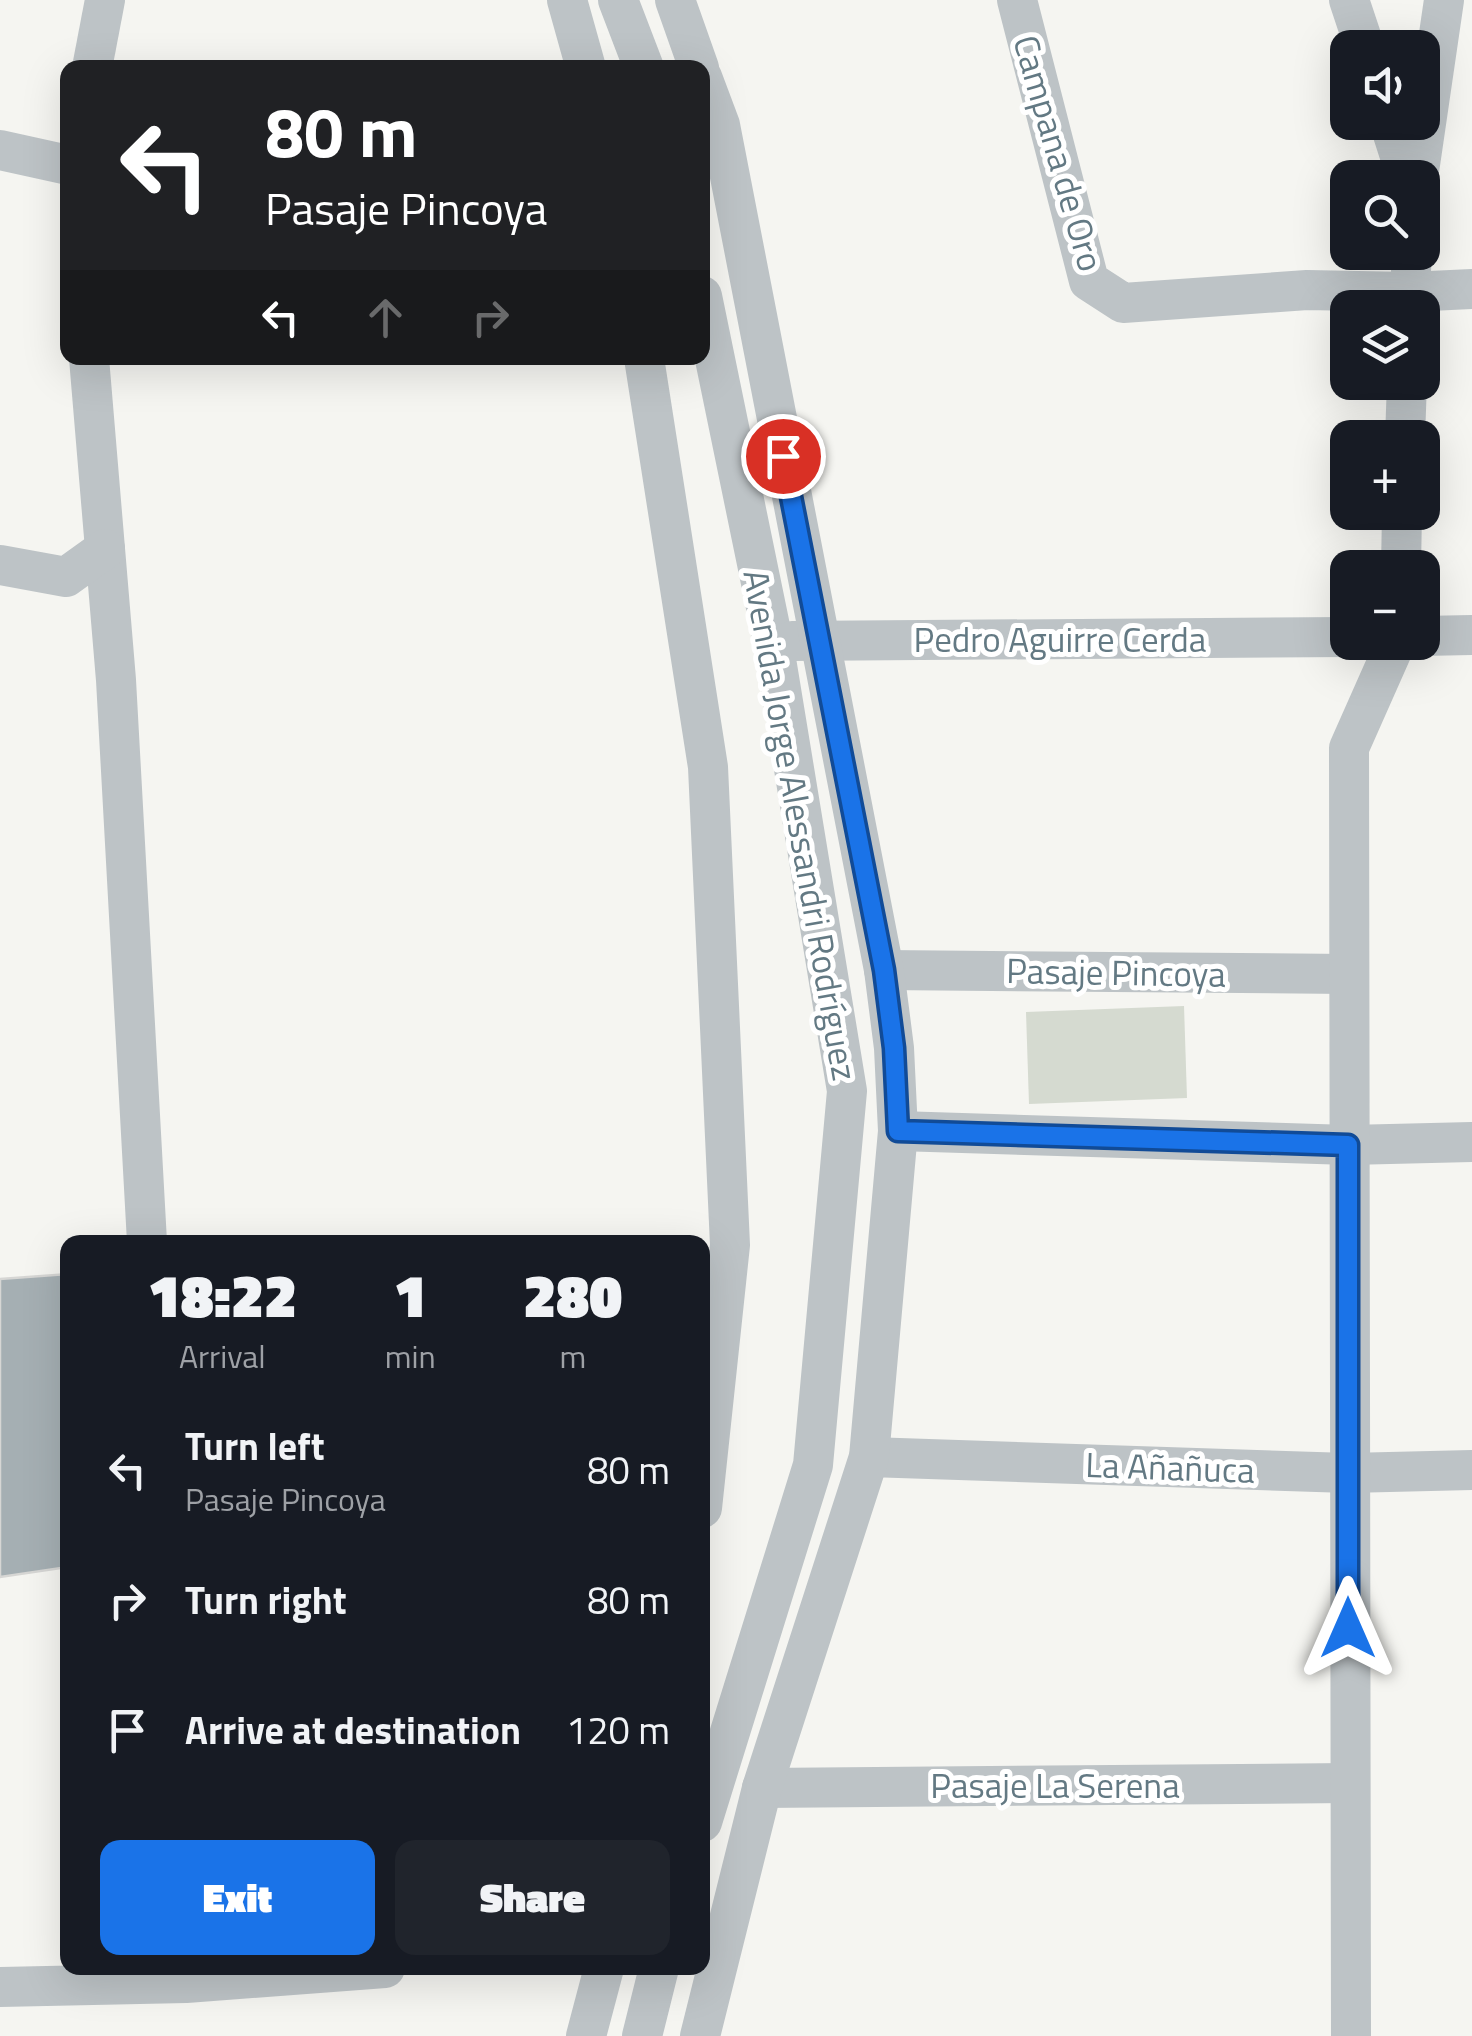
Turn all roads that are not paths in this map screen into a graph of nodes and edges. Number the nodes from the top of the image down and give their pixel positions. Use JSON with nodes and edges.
{"nodes":[{"id":1,"x":106,"y":0,"type":"edge"},
{"id":2,"x":567,"y":0,"type":"edge"},
{"id":3,"x":618,"y":0,"type":"edge"},
{"id":4,"x":675,"y":0,"type":"edge"},
{"id":5,"x":1017,"y":0,"type":"edge"},
{"id":6,"x":1349,"y":0,"type":"edge"},
{"id":7,"x":1444,"y":0,"type":"edge"},
{"id":8,"x":1359,"y":30,"type":"edge"},
{"id":9,"x":94,"y":60,"type":"edge"},
{"id":10,"x":584,"y":60,"type":"edge"},
{"id":11,"x":641,"y":60,"type":"edge"},
{"id":12,"x":696,"y":60,"type":"edge"},
{"id":13,"x":710,"y":99,"type":"edge"},
{"id":14,"x":0,"y":150,"type":"edge"},
{"id":15,"x":1421,"y":160,"type":"edge"},
{"id":16,"x":60,"y":163,"type":"edge"},
{"id":17,"x":1410,"y":284,"type":"edge"},
{"id":18,"x":1472,"y":289,"type":"edge"},
{"id":19,"x":710,"y":335,"type":"edge"},
{"id":20,"x":90,"y":365,"type":"edge"},
{"id":21,"x":645,"y":365,"type":"edge"},
{"id":22,"x":105,"y":548,"type":"junction"},
{"id":23,"x":0,"y":565,"type":"edge"},
{"id":24,"x":1472,"y":635,"type":"edge"},
{"id":25,"x":1440,"y":636,"type":"edge"},
{"id":26,"x":1330,"y":637,"type":"edge"},
{"id":27,"x":773,"y":640,"type":"junction"},
{"id":28,"x":818,"y":641,"type":"junction"},
{"id":29,"x":1388,"y":660,"type":"edge"},
{"id":30,"x":884,"y":970,"type":"junction"},
{"id":31,"x":1349,"y":974,"type":"junction"},
{"id":32,"x":898,"y":1131,"type":"junction"},
{"id":33,"x":1472,"y":1142,"type":"edge"},
{"id":34,"x":1348,"y":1145,"type":"junction"},
{"id":35,"x":147,"y":1235,"type":"edge"},
{"id":36,"x":710,"y":1433,"type":"edge"},
{"id":37,"x":869,"y":1457,"type":"junction"},
{"id":38,"x":1472,"y":1470,"type":"edge"},
{"id":39,"x":1348,"y":1474,"type":"junction"},
{"id":40,"x":1349,"y":1783,"type":"junction"},
{"id":41,"x":762,"y":1788,"type":"junction"},
{"id":42,"x":710,"y":1796,"type":"edge"},
{"id":43,"x":186,"y":1975,"type":"edge"},
{"id":44,"x":602,"y":1975,"type":"edge"},
{"id":45,"x":657,"y":1975,"type":"edge"},
{"id":46,"x":0,"y":1987,"type":"edge"},
{"id":47,"x":586,"y":2036,"type":"edge"},
{"id":48,"x":642,"y":2036,"type":"edge"},
{"id":49,"x":700,"y":2036,"type":"edge"},
{"id":50,"x":1350,"y":2036,"type":"edge"}],
"edges":[{"from":1,"to":9,"type":"street"},
{"from":2,"to":10,"type":"street"},
{"from":3,"to":11,"type":"street"},
{"from":4,"to":12,"type":"street"},
{"from":5,"to":17,"type":"street","name":"Campana de Oro"},
{"from":6,"to":8,"type":"street"},
{"from":7,"to":15,"type":"street"},
{"from":13,"to":28,"type":"street","name":"Avenida Jorge Alessandri Rodríguez"},
{"from":14,"to":16,"type":"street"},
{"from":17,"to":18,"type":"street","name":"Campana de Oro"},
{"from":19,"to":27,"type":"street","name":"Avenida Jorge Alessandri Rodríguez"},
{"from":20,"to":22,"type":"street"},
{"from":21,"to":36,"type":"street"},
{"from":22,"to":23,"type":"street"},
{"from":22,"to":35,"type":"street"},
{"from":24,"to":25,"type":"street"},
{"from":26,"to":28,"type":"street","name":"Pedro Aguirre Cerda"},
{"from":27,"to":28,"type":"street","name":"Pedro Aguirre Cerda"},
{"from":27,"to":42,"type":"street","name":"Avenida Jorge Alessandri Rodríguez"},
{"from":28,"to":30,"type":"street","name":"Avenida Jorge Alessandri Rodríguez"},
{"from":29,"to":31,"type":"street"},
{"from":30,"to":31,"type":"street","name":"Pasaje Pincoya"},
{"from":30,"to":32,"type":"street","name":"Avenida Jorge Alessandri Rodríguez"},
{"from":31,"to":34,"type":"street"},
{"from":32,"to":34,"type":"street"},
{"from":32,"to":37,"type":"street","name":"Avenida Jorge Alessandri Rodríguez"},
{"from":33,"to":34,"type":"street"},
{"from":34,"to":39,"type":"street"},
{"from":37,"to":39,"type":"street","name":"La Añañuca"},
{"from":37,"to":41,"type":"street","name":"Avenida Jorge Alessandri Rodríguez"},
{"from":38,"to":39,"type":"street","name":"La Añañuca"},
{"from":39,"to":40,"type":"street"},
{"from":40,"to":41,"type":"street","name":"Pasaje La Serena"},
{"from":40,"to":50,"type":"street"},
{"from":41,"to":49,"type":"street","name":"Avenida Jorge Alessandri Rodríguez"},
{"from":43,"to":46,"type":"street"},
{"from":44,"to":47,"type":"street"},
{"from":45,"to":48,"type":"street"}]}
